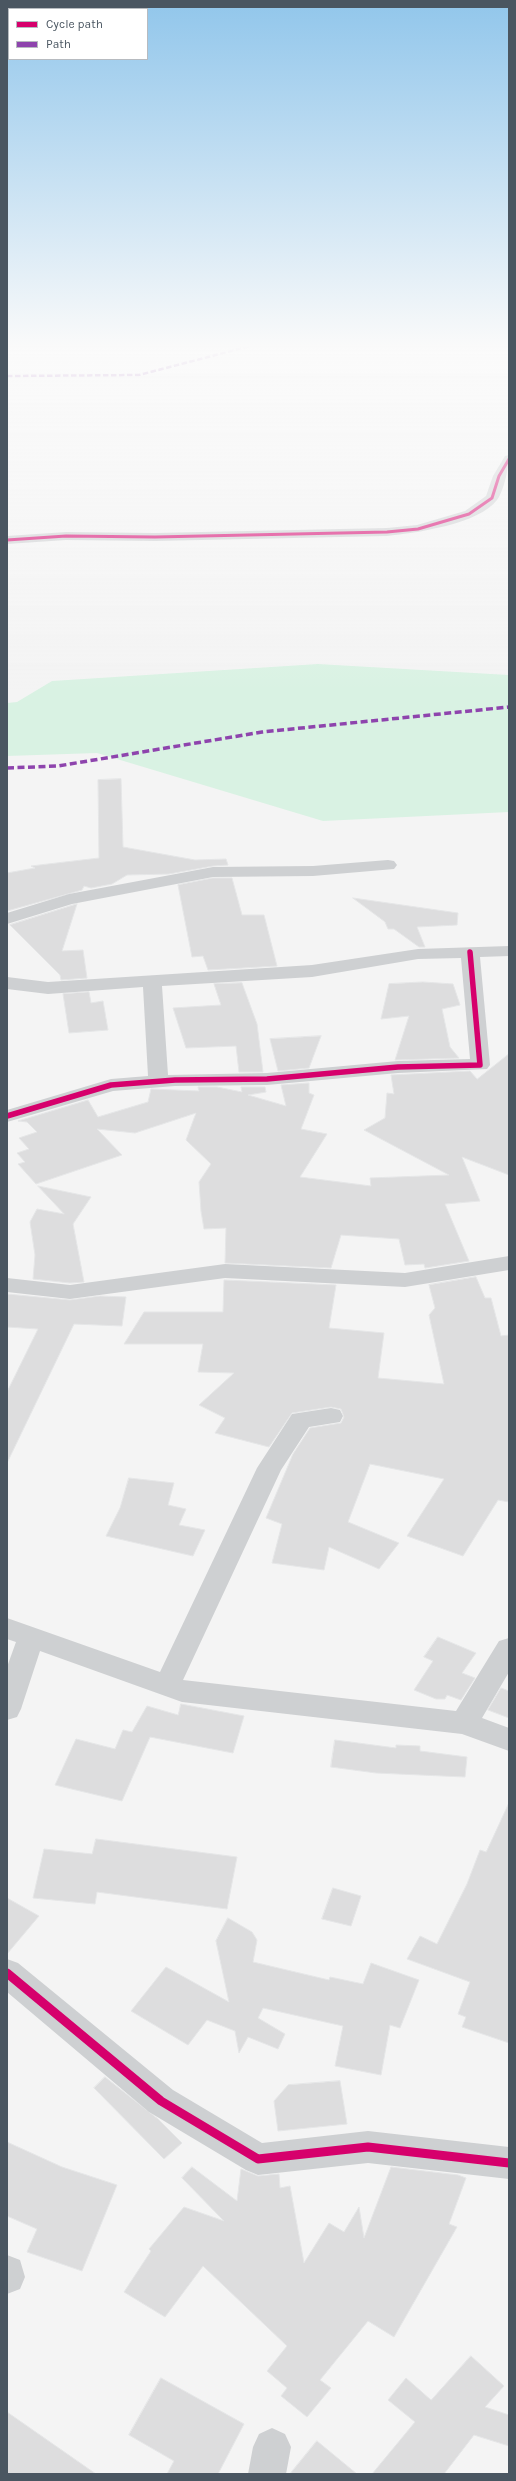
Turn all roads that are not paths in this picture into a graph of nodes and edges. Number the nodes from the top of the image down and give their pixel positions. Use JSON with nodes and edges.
{"nodes":[{"id":1,"x":508,"y":461,"type":"edge"},
{"id":2,"x":7,"y":540,"type":"edge"},
{"id":3,"x":388,"y":865,"type":"dead end"},
{"id":4,"x":7,"y":919,"type":"edge"},
{"id":5,"x":509,"y":951,"type":"edge"},
{"id":6,"x":470,"y":952,"type":"junction"},
{"id":7,"x":152,"y":982,"type":"junction"},
{"id":8,"x":7,"y":983,"type":"edge"},
{"id":9,"x":158,"y":1081,"type":"junction"},
{"id":10,"x":7,"y":1116,"type":"edge"},
{"id":11,"x":509,"y":1264,"type":"edge"},
{"id":12,"x":7,"y":1285,"type":"edge"},
{"id":13,"x":331,"y":1416,"type":"dead end"},
{"id":14,"x":19,"y":1632,"type":"edge"},
{"id":15,"x":509,"y":1648,"type":"edge"},
{"id":16,"x":167,"y":1686,"type":"junction"},
{"id":17,"x":7,"y":1709,"type":"edge"},
{"id":18,"x":464,"y":1723,"type":"junction"},
{"id":19,"x":509,"y":1740,"type":"edge"},
{"id":20,"x":7,"y":1973,"type":"edge"},
{"id":21,"x":509,"y":2163,"type":"edge"},
{"id":22,"x":7,"y":2272,"type":"edge"},
{"id":23,"x":7,"y":2277,"type":"edge"}],
"edges":[{"from":1,"to":2,"type":"street"},
{"from":3,"to":4,"type":"street"},
{"from":5,"to":6,"type":"street"},
{"from":6,"to":7,"type":"street"},
{"from":6,"to":9,"type":"street"},
{"from":7,"to":8,"type":"street"},
{"from":7,"to":9,"type":"street"},
{"from":9,"to":10,"type":"street"},
{"from":11,"to":12,"type":"street"},
{"from":13,"to":16,"type":"street"},
{"from":14,"to":16,"type":"street"},
{"from":14,"to":17,"type":"street"},
{"from":15,"to":18,"type":"street"},
{"from":16,"to":18,"type":"street"},
{"from":18,"to":19,"type":"street"},
{"from":20,"to":21,"type":"street"},
{"from":22,"to":23,"type":"street"}]}
